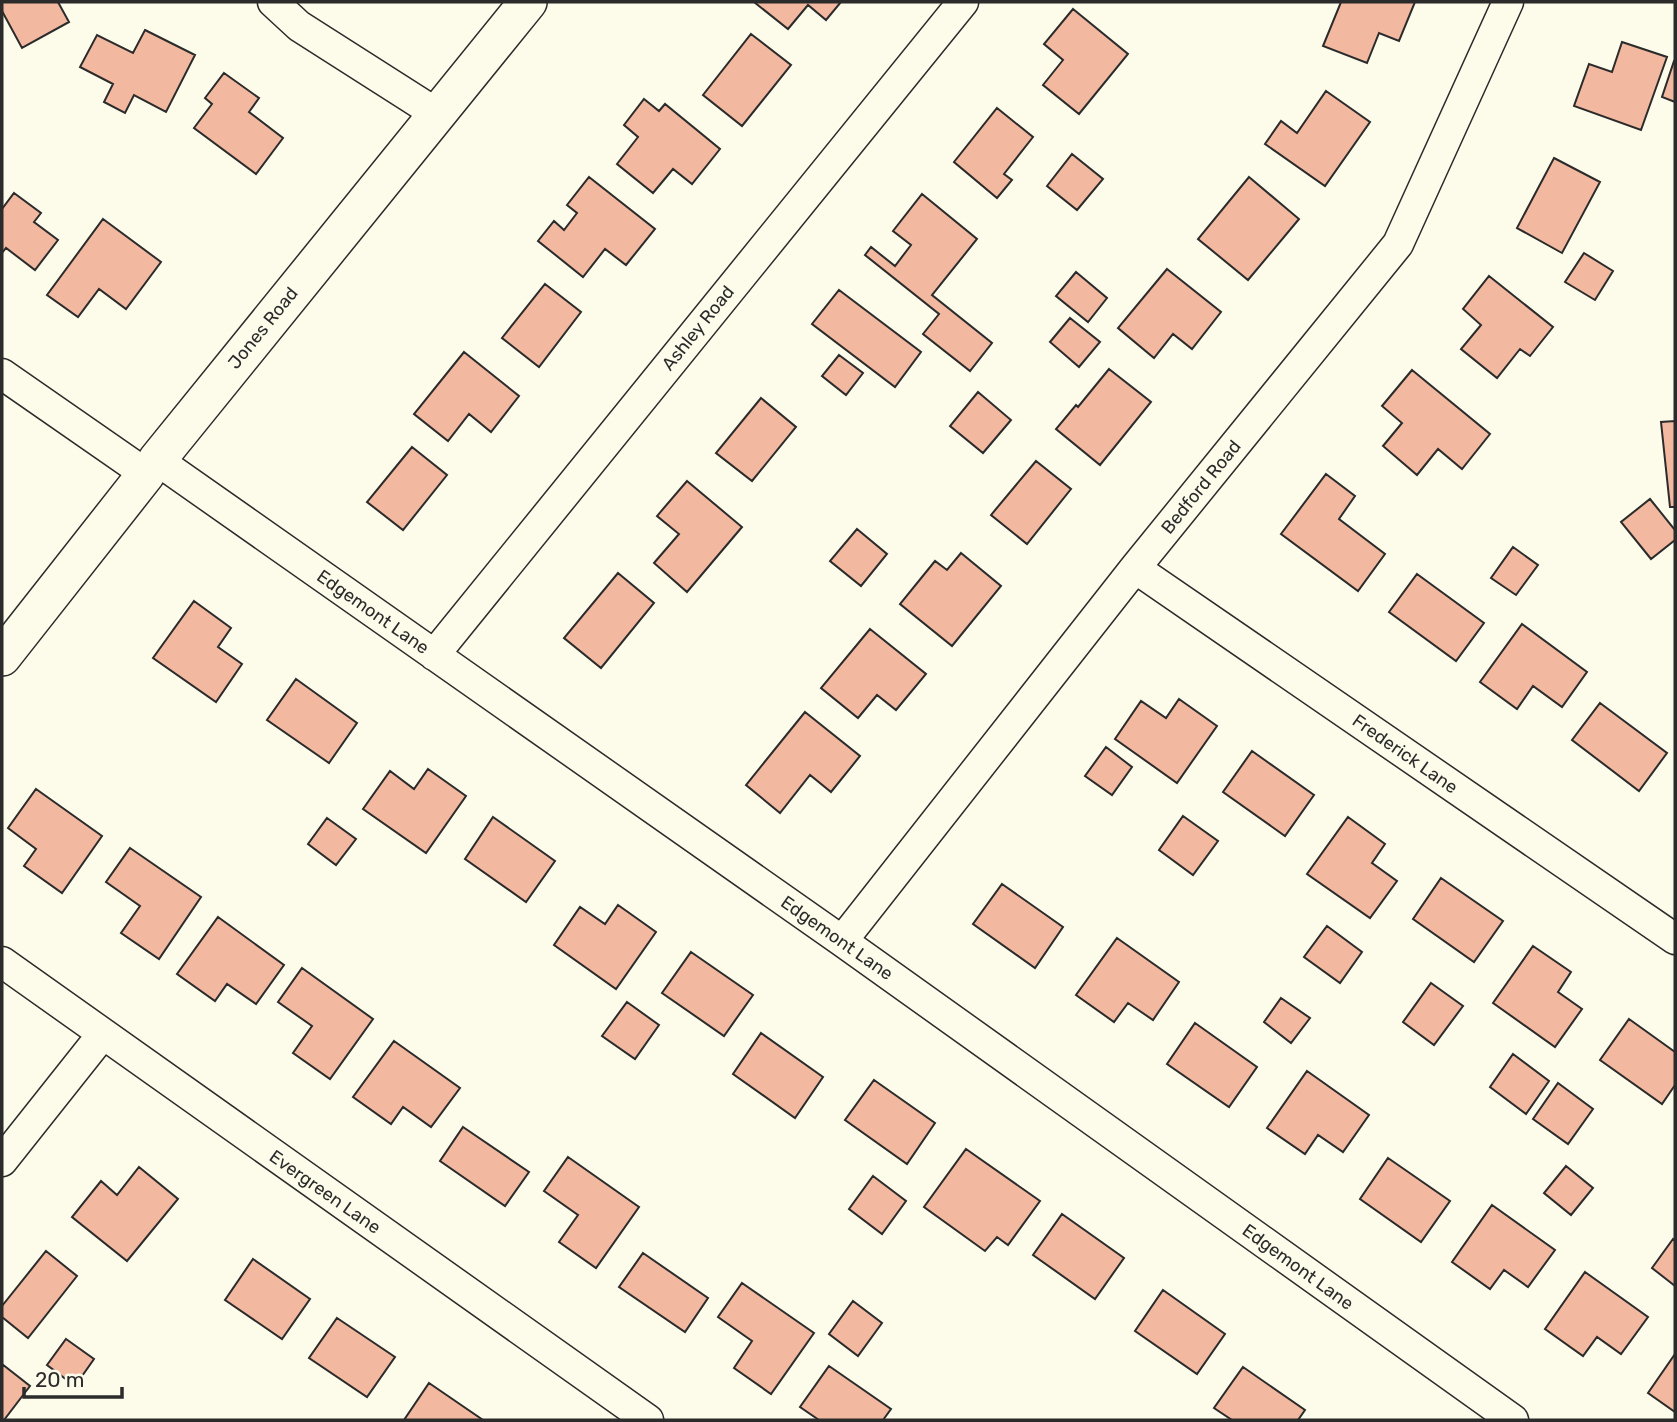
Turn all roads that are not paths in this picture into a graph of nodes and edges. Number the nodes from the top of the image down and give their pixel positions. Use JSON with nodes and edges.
{"nodes":[{"id":1,"x":273,"y":2,"type":"edge"},
{"id":2,"x":528,"y":2,"type":"edge"},
{"id":3,"x":963,"y":2,"type":"edge"},
{"id":4,"x":1508,"y":2,"type":"edge"},
{"id":5,"x":437,"y":114,"type":"junction"},
{"id":6,"x":2,"y":374,"type":"edge"},
{"id":7,"x":151,"y":467,"type":"junction"},
{"id":8,"x":1135,"y":568,"type":"junction"},
{"id":9,"x":434,"y":655,"type":"junction"},
{"id":10,"x":2,"y":657,"type":"edge"},
{"id":11,"x":1675,"y":940,"type":"edge"},
{"id":12,"x":842,"y":941,"type":"junction"},
{"id":13,"x":2,"y":962,"type":"edge"},
{"id":14,"x":102,"y":1035,"type":"junction"},
{"id":15,"x":2,"y":1161,"type":"edge"},
{"id":16,"x":648,"y":1420,"type":"edge"},
{"id":17,"x":1513,"y":1420,"type":"edge"}],
"edges":[{"from":1,"to":5,"type":"street"},
{"from":2,"to":5,"type":"street","name":"Jones Road"},
{"from":3,"to":9,"type":"street","name":"Ashley Road"},
{"from":4,"to":8,"type":"street","name":"Bedford Road"},
{"from":5,"to":7,"type":"street","name":"Jones Road"},
{"from":6,"to":7,"type":"street","name":"Edgemont Lane"},
{"from":7,"to":9,"type":"street","name":"Edgemont Lane"},
{"from":7,"to":10,"type":"street","name":"Jones Road"},
{"from":8,"to":11,"type":"street","name":"Frederick Lane"},
{"from":8,"to":12,"type":"street","name":"Bedford Road"},
{"from":9,"to":12,"type":"street","name":"Edgemont Lane"},
{"from":12,"to":17,"type":"street","name":"Edgemont Lane"},
{"from":13,"to":14,"type":"street","name":"Evergreen Lane"},
{"from":14,"to":15,"type":"street"},
{"from":14,"to":16,"type":"street","name":"Evergreen Lane"}]}
